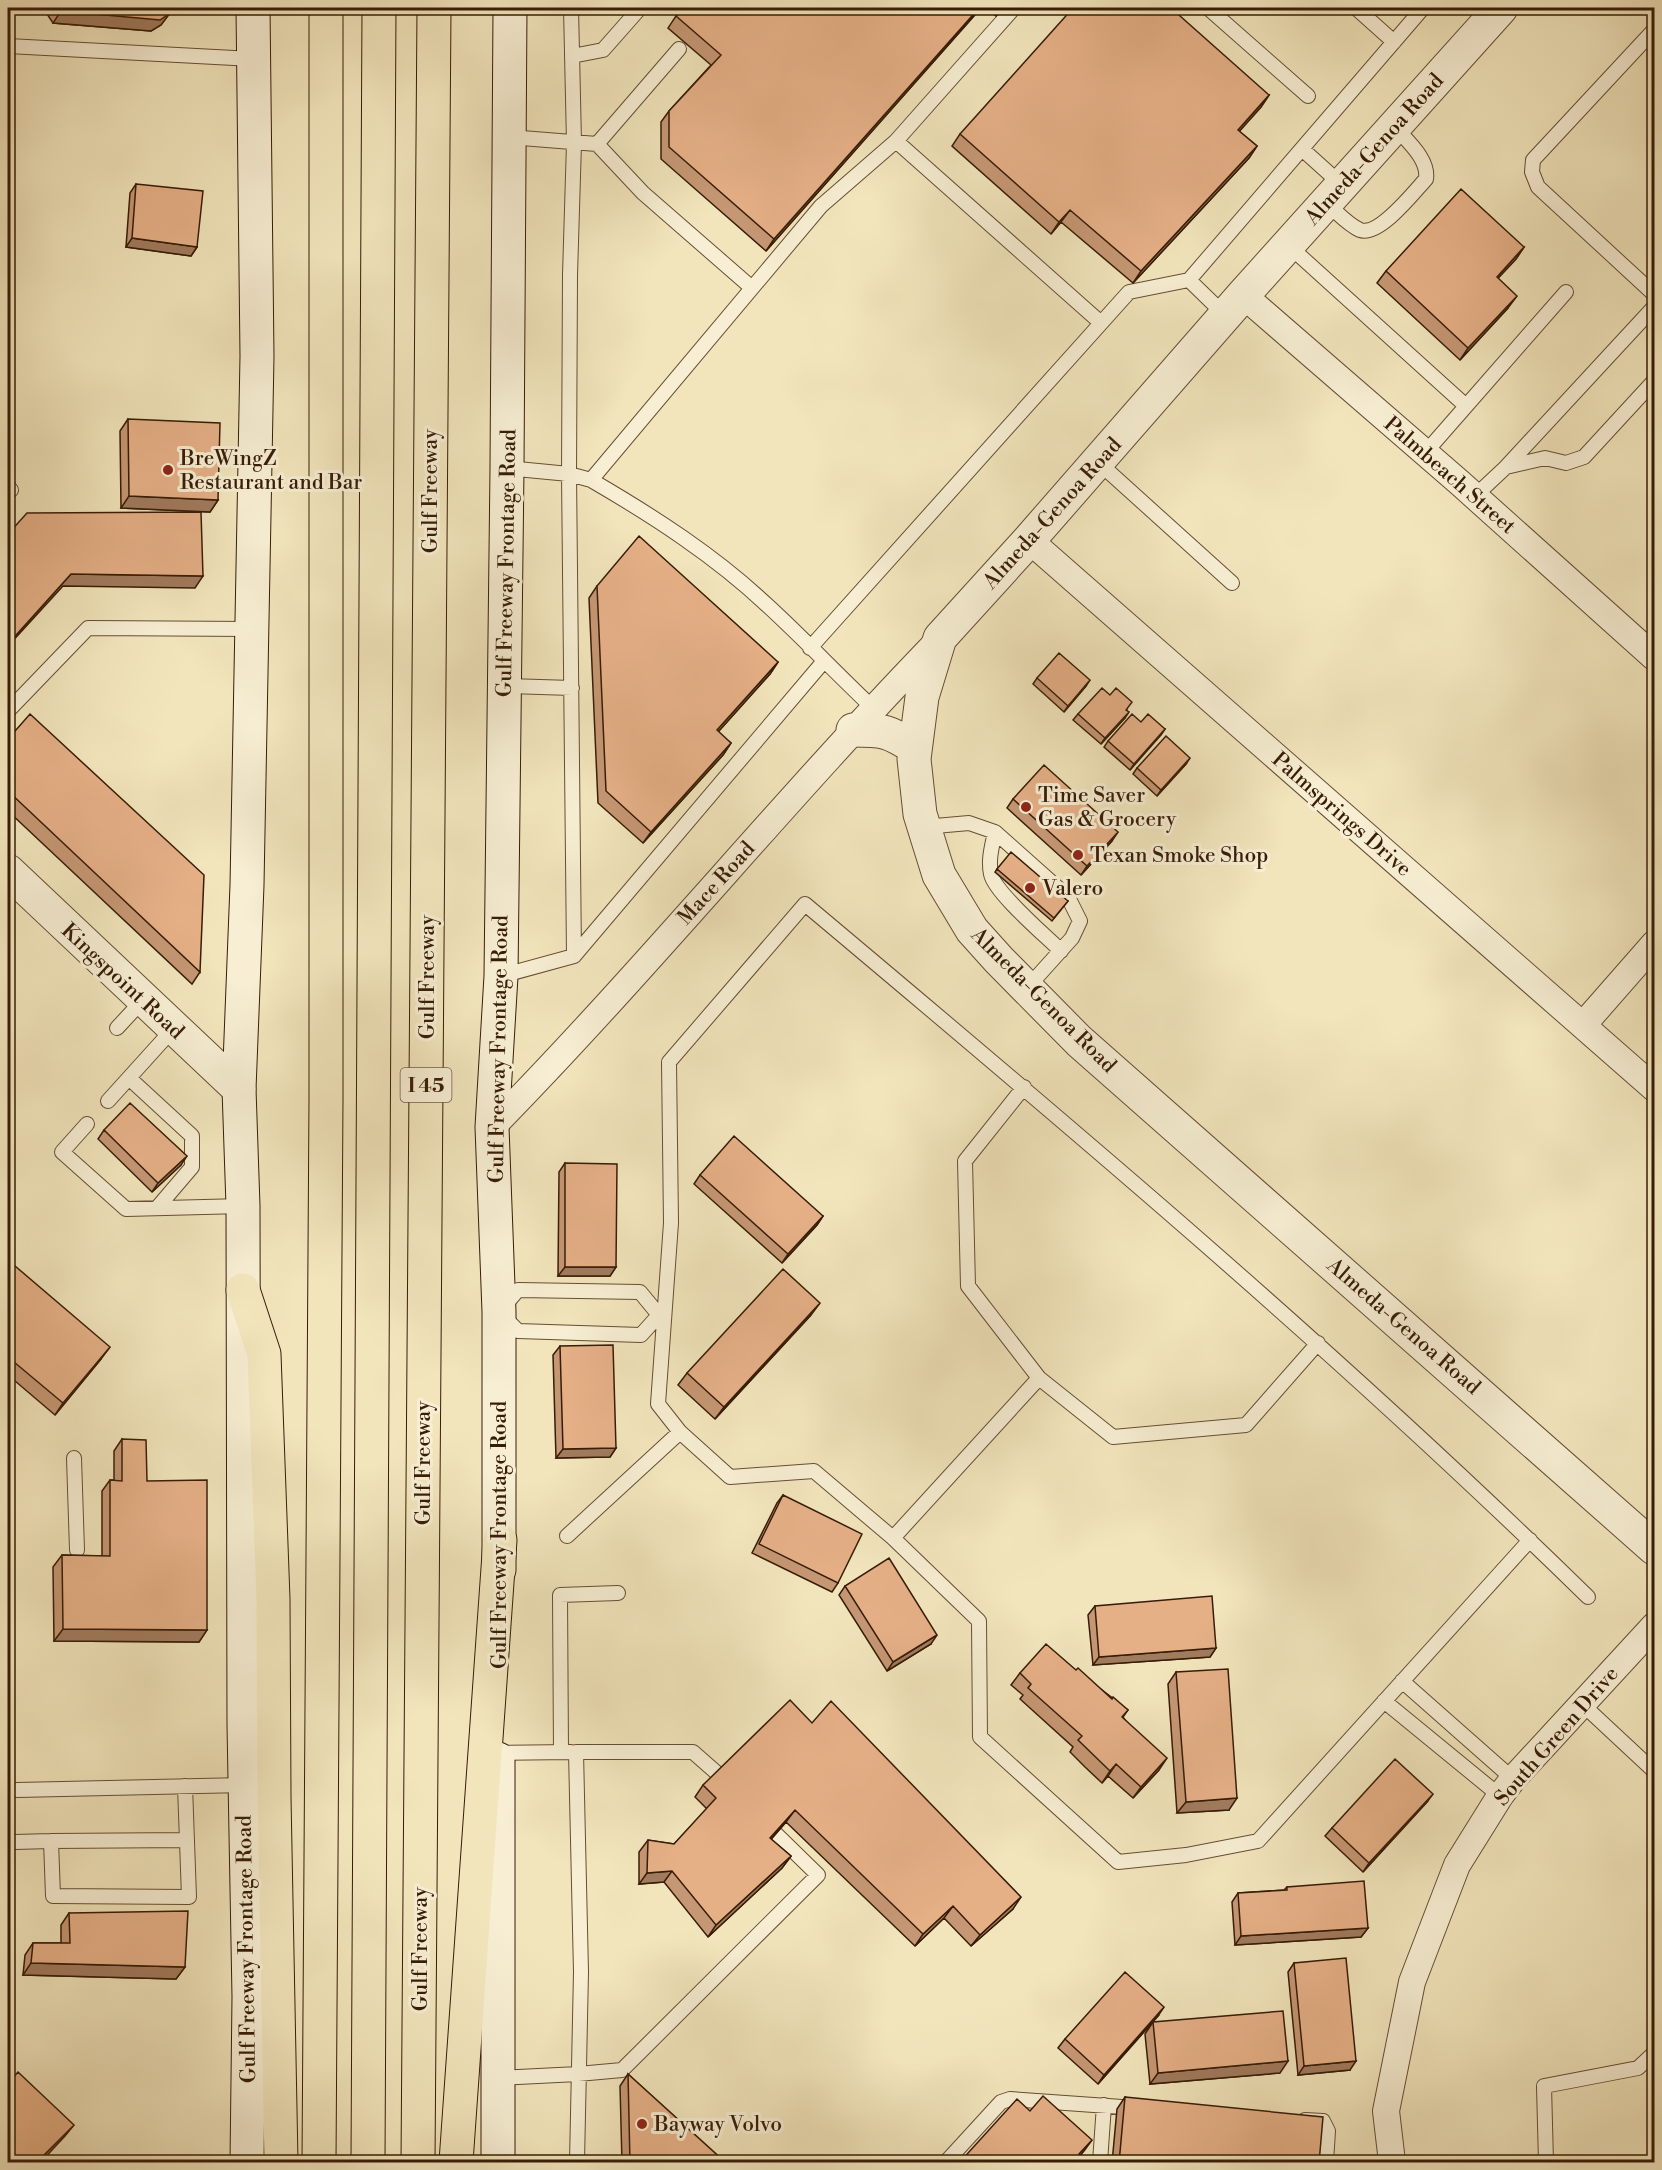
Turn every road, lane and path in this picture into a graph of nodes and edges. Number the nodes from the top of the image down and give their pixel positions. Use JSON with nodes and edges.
{"nodes":[{"id":1,"x":253,"y":8,"type":"edge"},
{"id":2,"x":326,"y":8,"type":"edge"},
{"id":3,"x":379,"y":8,"type":"edge"},
{"id":4,"x":434,"y":8,"type":"edge"},
{"id":5,"x":510,"y":8,"type":"edge"},
{"id":6,"x":571,"y":8,"type":"edge"},
{"id":7,"x":640,"y":8,"type":"edge"},
{"id":8,"x":1014,"y":8,"type":"edge"},
{"id":9,"x":1208,"y":8,"type":"edge"},
{"id":10,"x":1356,"y":8,"type":"edge"},
{"id":11,"x":1423,"y":8,"type":"edge"},
{"id":12,"x":1501,"y":8,"type":"edge"},
{"id":13,"x":1654,"y":30,"type":"edge"},
{"id":14,"x":1394,"y":42,"type":"junction"},
{"id":15,"x":8,"y":46,"type":"edge"},
{"id":16,"x":679,"y":49,"type":"dead end"},
{"id":17,"x":572,"y":56,"type":"junction"},
{"id":18,"x":252,"y":60,"type":"junction"},
{"id":19,"x":1308,"y":96,"type":"dead end"},
{"id":20,"x":1395,"y":126,"type":"junction"},
{"id":21,"x":509,"y":137,"type":"junction"},
{"id":22,"x":896,"y":141,"type":"junction"},
{"id":23,"x":574,"y":143,"type":"junction"},
{"id":24,"x":597,"y":144,"type":"junction"},
{"id":25,"x":1302,"y":149,"type":"junction"},
{"id":26,"x":1334,"y":194,"type":"junction"},
{"id":27,"x":1288,"y":245,"type":"junction"},
{"id":28,"x":1189,"y":280,"type":"junction"},
{"id":29,"x":752,"y":288,"type":"junction"},
{"id":30,"x":1566,"y":292,"type":"dead end"},
{"id":31,"x":1654,"y":294,"type":"edge"},
{"id":32,"x":1234,"y":305,"type":"junction"},
{"id":33,"x":1654,"y":307,"type":"edge"},
{"id":34,"x":1101,"y":323,"type":"junction"},
{"id":35,"x":1654,"y":381,"type":"edge"},
{"id":36,"x":1466,"y":406,"type":"junction"},
{"id":37,"x":1425,"y":453,"type":"junction"},
{"id":38,"x":1098,"y":462,"type":"junction"},
{"id":39,"x":1506,"y":467,"type":"junction"},
{"id":40,"x":507,"y":468,"type":"junction"},
{"id":41,"x":569,"y":474,"type":"junction"},
{"id":42,"x":591,"y":480,"type":"junction"},
{"id":43,"x":1475,"y":496,"type":"junction"},
{"id":44,"x":1029,"y":540,"type":"junction"},
{"id":45,"x":1232,"y":583,"type":"dead end"},
{"id":46,"x":251,"y":629,"type":"junction"},
{"id":47,"x":940,"y":638,"type":"junction"},
{"id":48,"x":810,"y":648,"type":"junction"},
{"id":49,"x":1654,"y":657,"type":"edge"},
{"id":50,"x":824,"y":661,"type":"junction"},
{"id":51,"x":504,"y":686,"type":"junction"},
{"id":52,"x":572,"y":688,"type":"junction"},
{"id":53,"x":8,"y":711,"type":"edge"},
{"id":54,"x":862,"y":719,"type":"junction"},
{"id":55,"x":915,"y":748,"type":"junction"},
{"id":56,"x":924,"y":827,"type":"junction"},
{"id":57,"x":995,"y":832,"type":"junction"},
{"id":58,"x":8,"y":871,"type":"edge"},
{"id":59,"x":1654,"y":944,"type":"edge"},
{"id":60,"x":1061,"y":951,"type":"junction"},
{"id":61,"x":574,"y":956,"type":"junction"},
{"id":62,"x":501,"y":976,"type":"junction"},
{"id":63,"x":1027,"y":988,"type":"junction"},
{"id":64,"x":143,"y":1000,"type":"junction"},
{"id":65,"x":1583,"y":1025,"type":"junction"},
{"id":66,"x":117,"y":1028,"type":"dead end"},
{"id":67,"x":174,"y":1028,"type":"junction"},
{"id":68,"x":129,"y":1078,"type":"junction"},
{"id":69,"x":1024,"y":1087,"type":"junction"},
{"id":70,"x":1654,"y":1088,"type":"edge"},
{"id":71,"x":239,"y":1089,"type":"junction"},
{"id":72,"x":108,"y":1101,"type":"dead end"},
{"id":73,"x":87,"y":1124,"type":"dead end"},
{"id":74,"x":492,"y":1128,"type":"junction"},
{"id":75,"x":243,"y":1206,"type":"junction"},
{"id":76,"x":157,"y":1208,"type":"junction"},
{"id":77,"x":243,"y":1290,"type":"junction"},
{"id":78,"x":499,"y":1312,"type":"junction"},
{"id":79,"x":662,"y":1315,"type":"junction"},
{"id":80,"x":1318,"y":1343,"type":"junction"},
{"id":81,"x":1039,"y":1378,"type":"junction"},
{"id":82,"x":680,"y":1432,"type":"junction"},
{"id":83,"x":74,"y":1458,"type":"dead end"},
{"id":84,"x":567,"y":1536,"type":"dead end"},
{"id":85,"x":893,"y":1538,"type":"junction"},
{"id":86,"x":500,"y":1540,"type":"junction"},
{"id":87,"x":1530,"y":1540,"type":"junction"},
{"id":88,"x":1654,"y":1548,"type":"edge"},
{"id":89,"x":78,"y":1550,"type":"dead end"},
{"id":90,"x":618,"y":1593,"type":"dead end"},
{"id":91,"x":1588,"y":1597,"type":"dead end"},
{"id":92,"x":1654,"y":1626,"type":"edge"},
{"id":93,"x":1402,"y":1681,"type":"junction"},
{"id":94,"x":1384,"y":1701,"type":"junction"},
{"id":95,"x":1581,"y":1704,"type":"junction"},
{"id":96,"x":561,"y":1752,"type":"junction"},
{"id":97,"x":576,"y":1752,"type":"junction"},
{"id":98,"x":498,"y":1753,"type":"junction"},
{"id":99,"x":1654,"y":1771,"type":"edge"},
{"id":100,"x":718,"y":1774,"type":"edge"},
{"id":101,"x":245,"y":1785,"type":"junction"},
{"id":102,"x":185,"y":1786,"type":"junction"},
{"id":103,"x":1506,"y":1787,"type":"junction"},
{"id":104,"x":17,"y":1790,"type":"dead end"},
{"id":105,"x":776,"y":1834,"type":"edge"},
{"id":106,"x":187,"y":1840,"type":"junction"},
{"id":107,"x":51,"y":1841,"type":"junction"},
{"id":108,"x":15,"y":1842,"type":"dead end"},
{"id":109,"x":1654,"y":2053,"type":"edge"},
{"id":110,"x":578,"y":2074,"type":"junction"},
{"id":111,"x":497,"y":2078,"type":"junction"},
{"id":112,"x":1104,"y":2105,"type":"junction"},
{"id":113,"x":1150,"y":2109,"type":"edge"},
{"id":114,"x":1289,"y":2119,"type":"edge"},
{"id":115,"x":247,"y":2163,"type":"edge"},
{"id":116,"x":281,"y":2163,"type":"edge"},
{"id":117,"x":320,"y":2163,"type":"edge"},
{"id":118,"x":368,"y":2163,"type":"edge"},
{"id":119,"x":418,"y":2163,"type":"edge"},
{"id":120,"x":456,"y":2163,"type":"edge"},
{"id":121,"x":498,"y":2163,"type":"edge"},
{"id":122,"x":577,"y":2163,"type":"edge"},
{"id":123,"x":946,"y":2163,"type":"edge"},
{"id":124,"x":1100,"y":2163,"type":"edge"},
{"id":125,"x":1326,"y":2163,"type":"edge"},
{"id":126,"x":1392,"y":2163,"type":"edge"},
{"id":127,"x":1545,"y":2163,"type":"edge"}],
"edges":[{"from":1,"to":18,"type":"main road","name":"Gulf Freeway Frontage Road"},
{"from":2,"to":117,"type":"highway"},
{"from":3,"to":118,"type":"highway","number":"I 45"},
{"from":4,"to":119,"type":"highway","name":"Gulf Freeway","number":"I 45"},
{"from":5,"to":21,"type":"main road","name":"Gulf Freeway Frontage Road"},
{"from":6,"to":17,"type":"lane"},
{"from":7,"to":17,"type":"lane"},
{"from":8,"to":22,"type":"lane"},
{"from":9,"to":19,"type":"lane"},
{"from":10,"to":14,"type":"lane"},
{"from":11,"to":14,"type":"lane"},
{"from":12,"to":20,"type":"main road","name":"Almeda-Genoa Road"},
{"from":13,"to":31,"type":"lane"},
{"from":14,"to":25,"type":"lane"},
{"from":15,"to":18,"type":"lane"},
{"from":16,"to":24,"type":"lane"},
{"from":17,"to":23,"type":"lane"},
{"from":18,"to":46,"type":"main road","name":"Gulf Freeway Frontage Road"},
{"from":20,"to":26,"type":"main road","name":"Almeda-Genoa Road"},
{"from":20,"to":26,"type":"lane"},
{"from":21,"to":23,"type":"lane"},
{"from":21,"to":40,"type":"main road","name":"Gulf Freeway Frontage Road"},
{"from":22,"to":29,"type":"lane"},
{"from":22,"to":34,"type":"lane"},
{"from":23,"to":24,"type":"lane"},
{"from":23,"to":41,"type":"lane"},
{"from":24,"to":29,"type":"lane"},
{"from":25,"to":26,"type":"lane"},
{"from":25,"to":28,"type":"lane"},
{"from":26,"to":27,"type":"main road","name":"Almeda-Genoa Road"},
{"from":27,"to":32,"type":"main road","name":"Almeda-Genoa Road"},
{"from":27,"to":36,"type":"lane"},
{"from":28,"to":32,"type":"lane"},
{"from":28,"to":34,"type":"lane"},
{"from":29,"to":42,"type":"lane"},
{"from":30,"to":36,"type":"lane"},
{"from":32,"to":37,"type":"street","name":"Palmbeach Street"},
{"from":32,"to":38,"type":"main road","name":"Almeda-Genoa Road"},
{"from":33,"to":39,"type":"lane"},
{"from":34,"to":48,"type":"lane"},
{"from":35,"to":39,"type":"lane"},
{"from":36,"to":37,"type":"lane"},
{"from":37,"to":43,"type":"street","name":"Palmbeach Street"},
{"from":38,"to":44,"type":"main road","name":"Almeda-Genoa Road"},
{"from":38,"to":45,"type":"lane"},
{"from":39,"to":43,"type":"lane"},
{"from":40,"to":41,"type":"lane"},
{"from":40,"to":51,"type":"main road","name":"Gulf Freeway Frontage Road"},
{"from":41,"to":42,"type":"lane"},
{"from":41,"to":52,"type":"lane"},
{"from":42,"to":48,"type":"lane"},
{"from":43,"to":49,"type":"street","name":"Palmbeach Street"},
{"from":44,"to":47,"type":"main road","name":"Almeda-Genoa Road"},
{"from":44,"to":65,"type":"street","name":"Palmsprings Drive"},
{"from":46,"to":53,"type":"lane"},
{"from":46,"to":71,"type":"main road","name":"Gulf Freeway Frontage Road"},
{"from":47,"to":54,"type":"street","name":"Mace Road"},
{"from":47,"to":55,"type":"main road","name":"Almeda-Genoa Road"},
{"from":48,"to":50,"type":"lane"},
{"from":50,"to":54,"type":"lane"},
{"from":50,"to":61,"type":"lane"},
{"from":51,"to":52,"type":"lane"},
{"from":51,"to":62,"type":"main road","name":"Gulf Freeway Frontage Road"},
{"from":52,"to":61,"type":"lane"},
{"from":54,"to":55,"type":"main road"},
{"from":54,"to":74,"type":"street","name":"Mace Road"},
{"from":55,"to":56,"type":"main road","name":"Almeda-Genoa Road"},
{"from":56,"to":57,"type":"lane"},
{"from":56,"to":63,"type":"main road","name":"Almeda-Genoa Road"},
{"from":57,"to":60,"type":"lane"},
{"from":57,"to":60,"type":"lane"},
{"from":58,"to":64,"type":"main road","name":"Kingspoint Road"},
{"from":59,"to":65,"type":"street"},
{"from":60,"to":63,"type":"lane"},
{"from":61,"to":62,"type":"lane"},
{"from":62,"to":74,"type":"main road","name":"Gulf Freeway Frontage Road"},
{"from":63,"to":88,"type":"main road","name":"Almeda-Genoa Road"},
{"from":64,"to":66,"type":"lane"},
{"from":64,"to":67,"type":"main road","name":"Kingspoint Road"},
{"from":65,"to":70,"type":"street","name":"Palmsprings Drive"},
{"from":67,"to":68,"type":"lane"},
{"from":67,"to":71,"type":"main road","name":"Kingspoint Road"},
{"from":68,"to":72,"type":"lane"},
{"from":68,"to":76,"type":"lane"},
{"from":69,"to":79,"type":"lane"},
{"from":69,"to":80,"type":"lane"},
{"from":69,"to":81,"type":"lane"},
{"from":71,"to":75,"type":"main road","name":"Gulf Freeway Frontage Road"},
{"from":73,"to":76,"type":"lane"},
{"from":74,"to":78,"type":"main road","name":"Gulf Freeway Frontage Road"},
{"from":75,"to":76,"type":"lane"},
{"from":75,"to":77,"type":"main road","name":"Gulf Freeway Frontage Road"},
{"from":77,"to":101,"type":"main road","name":"Gulf Freeway Frontage Road"},
{"from":77,"to":116,"type":"highway"},
{"from":78,"to":79,"type":"lane"},
{"from":78,"to":79,"type":"lane"},
{"from":78,"to":86,"type":"main road","name":"Gulf Freeway Frontage Road"},
{"from":79,"to":82,"type":"lane"},
{"from":80,"to":81,"type":"lane"},
{"from":80,"to":87,"type":"lane"},
{"from":81,"to":85,"type":"lane"},
{"from":82,"to":84,"type":"lane"},
{"from":82,"to":85,"type":"lane"},
{"from":83,"to":89,"type":"lane"},
{"from":85,"to":94,"type":"lane"},
{"from":86,"to":98,"type":"main road","name":"Gulf Freeway Frontage Road"},
{"from":86,"to":120,"type":"highway"},
{"from":87,"to":91,"type":"lane"},
{"from":87,"to":93,"type":"lane"},
{"from":90,"to":96,"type":"lane"},
{"from":92,"to":95,"type":"street","name":"South Green Drive"},
{"from":93,"to":94,"type":"lane"},
{"from":93,"to":103,"type":"lane"},
{"from":94,"to":103,"type":"lane"},
{"from":95,"to":99,"type":"lane"},
{"from":95,"to":103,"type":"street","name":"South Green Drive"},
{"from":96,"to":97,"type":"lane"},
{"from":96,"to":98,"type":"lane"},
{"from":97,"to":100,"type":"lane"},
{"from":97,"to":110,"type":"lane"},
{"from":98,"to":111,"type":"main road","name":"Gulf Freeway Frontage Road"},
{"from":101,"to":102,"type":"lane"},
{"from":101,"to":115,"type":"main road","name":"Gulf Freeway Frontage Road"},
{"from":102,"to":104,"type":"lane"},
{"from":102,"to":106,"type":"lane"},
{"from":103,"to":126,"type":"street","name":"South Green Drive"},
{"from":105,"to":110,"type":"lane"},
{"from":106,"to":107,"type":"lane"},
{"from":106,"to":107,"type":"lane"},
{"from":107,"to":108,"type":"lane"},
{"from":109,"to":127,"type":"lane"},
{"from":110,"to":111,"type":"lane"},
{"from":110,"to":122,"type":"lane"},
{"from":111,"to":121,"type":"main road","name":"Gulf Freeway Frontage Road"},
{"from":112,"to":113,"type":"lane"},
{"from":112,"to":123,"type":"lane"},
{"from":112,"to":124,"type":"lane"},
{"from":114,"to":125,"type":"lane"}]}
